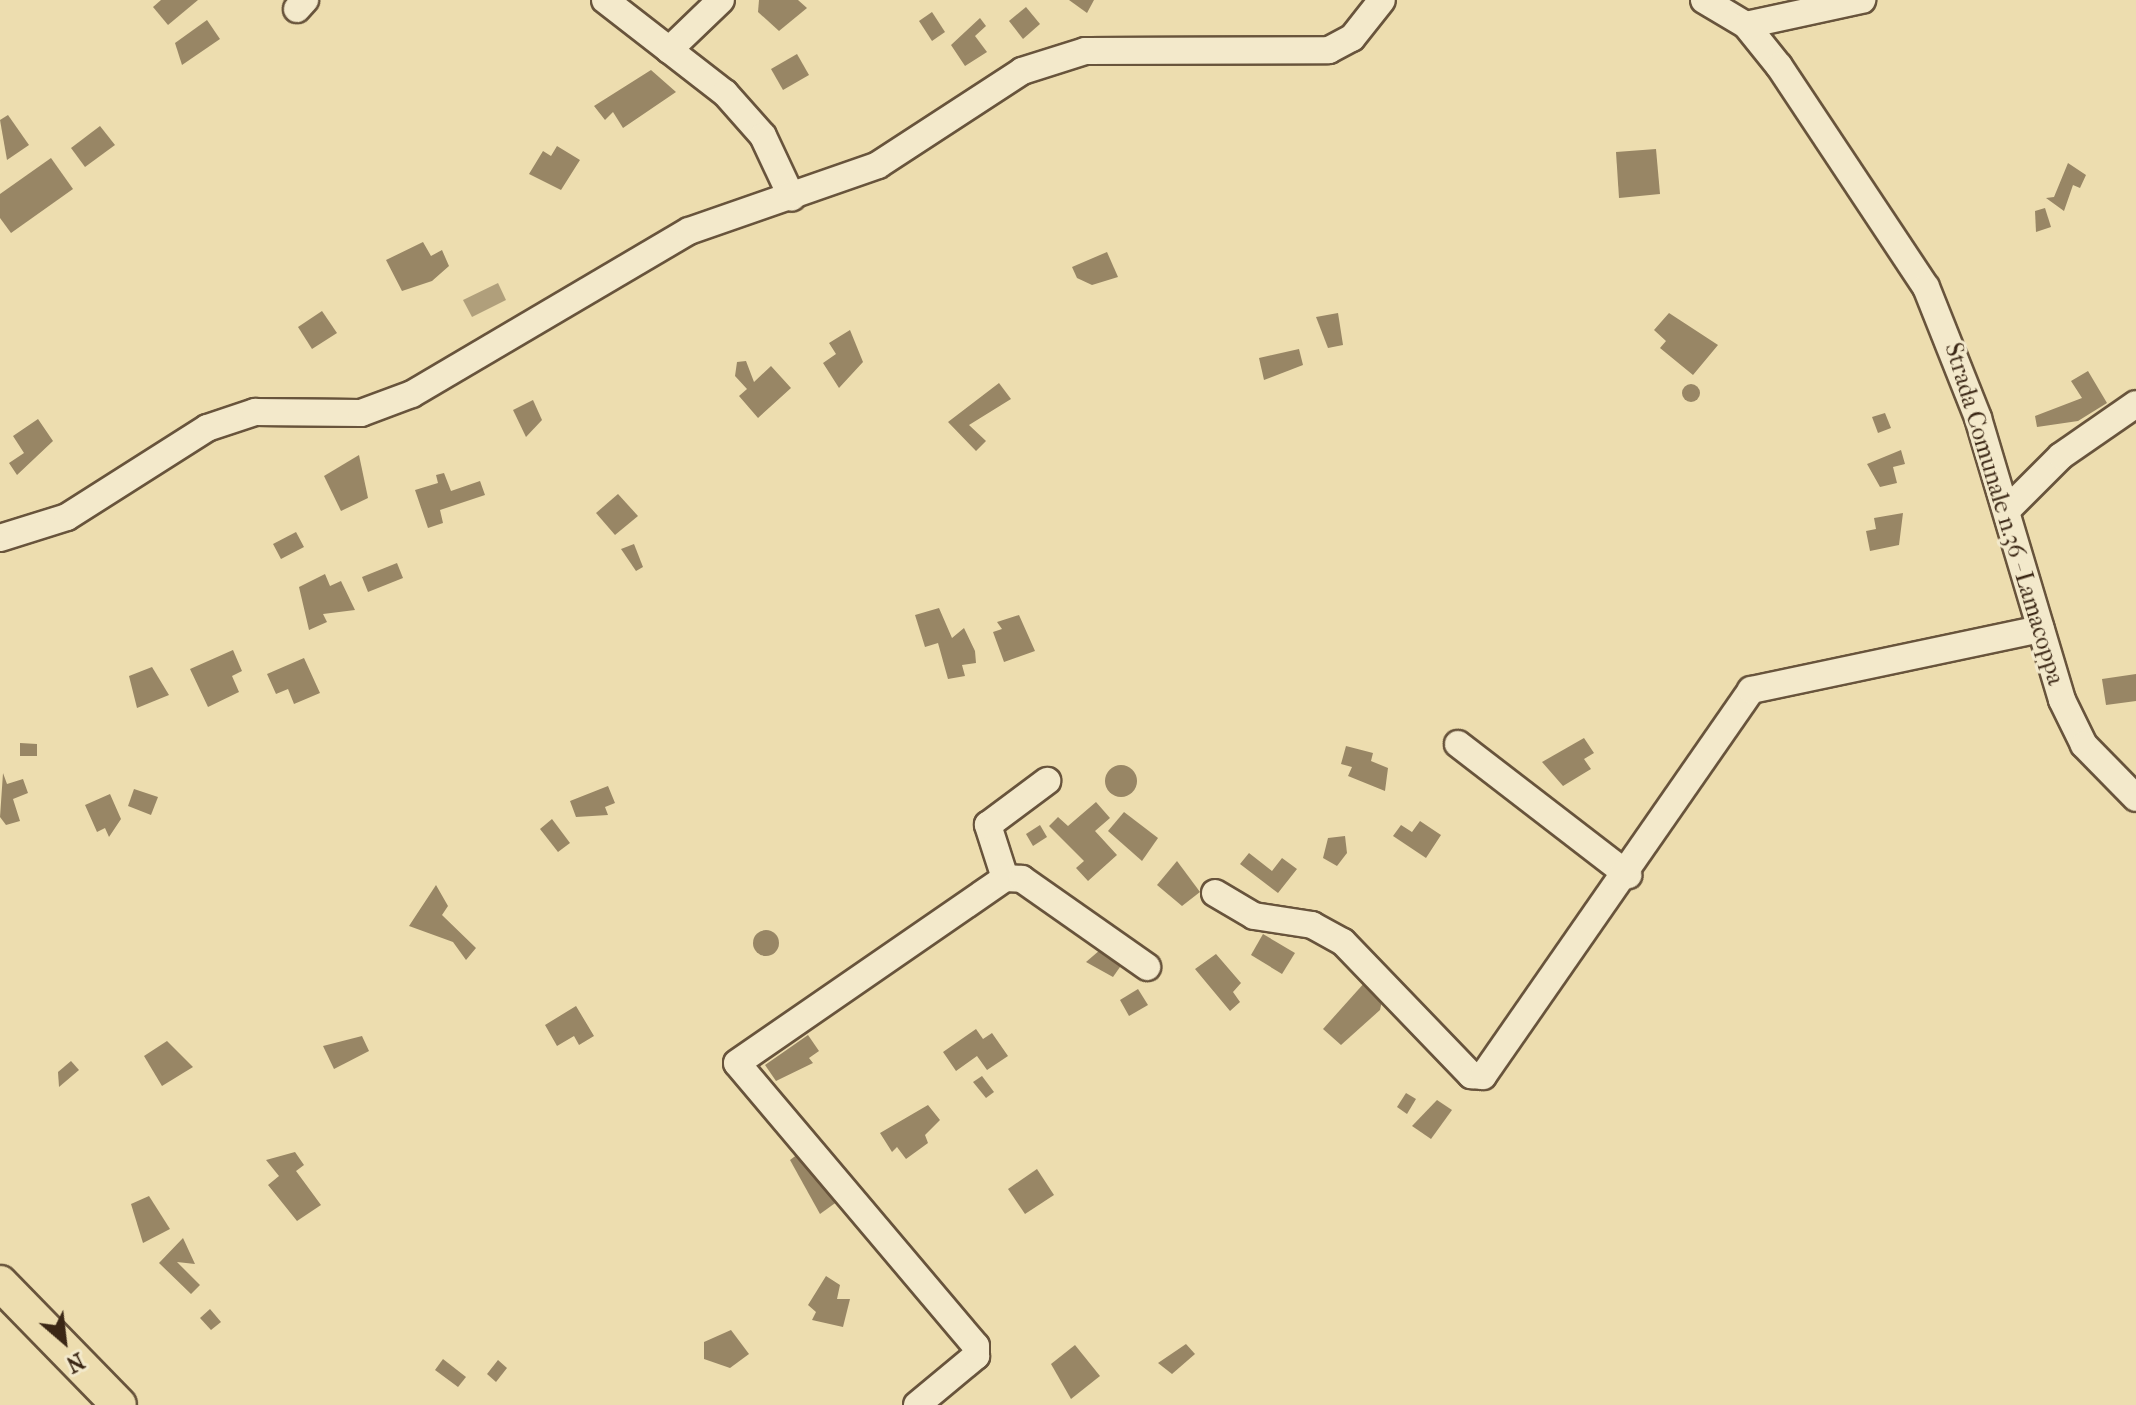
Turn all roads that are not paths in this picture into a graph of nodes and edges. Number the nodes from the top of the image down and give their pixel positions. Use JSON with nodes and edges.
{"nodes":[{"id":1,"x":605,"y":0,"type":"edge"},
{"id":2,"x":721,"y":0,"type":"edge"},
{"id":3,"x":1382,"y":0,"type":"edge"},
{"id":4,"x":1704,"y":0,"type":"edge"},
{"id":5,"x":1862,"y":0,"type":"edge"},
{"id":6,"x":1746,"y":25,"type":"junction"},
{"id":7,"x":669,"y":50,"type":"junction"},
{"id":8,"x":792,"y":198,"type":"junction"},
{"id":9,"x":2136,"y":404,"type":"edge"},
{"id":10,"x":2007,"y":510,"type":"junction"},
{"id":11,"x":0,"y":538,"type":"edge"},
{"id":12,"x":2041,"y":629,"type":"junction"},
{"id":13,"x":1458,"y":744,"type":"dead end"},
{"id":14,"x":1047,"y":781,"type":"dead end"},
{"id":15,"x":2136,"y":798,"type":"edge"},
{"id":16,"x":1628,"y":875,"type":"junction"},
{"id":17,"x":1005,"y":878,"type":"junction"},
{"id":18,"x":1215,"y":893,"type":"dead end"},
{"id":19,"x":1147,"y":967,"type":"dead end"},
{"id":20,"x":0,"y":1283,"type":"edge"},
{"id":21,"x":119,"y":1405,"type":"edge"},
{"id":22,"x":917,"y":1405,"type":"edge"}],
"edges":[{"from":1,"to":7,"type":"street"},
{"from":2,"to":7,"type":"street"},
{"from":3,"to":8,"type":"street"},
{"from":4,"to":6,"type":"street","name":"Strada Comunale n.36 - Lamacoppa"},
{"from":5,"to":6,"type":"street"},
{"from":6,"to":10,"type":"street","name":"Strada Comunale n.36 - Lamacoppa"},
{"from":7,"to":8,"type":"street"},
{"from":8,"to":11,"type":"street"},
{"from":9,"to":10,"type":"street"},
{"from":10,"to":12,"type":"street","name":"Strada Comunale n.36 - Lamacoppa"},
{"from":12,"to":15,"type":"street","name":"Strada Comunale n.36 - Lamacoppa"},
{"from":12,"to":16,"type":"street"},
{"from":13,"to":16,"type":"street"},
{"from":14,"to":17,"type":"street"},
{"from":16,"to":18,"type":"street"},
{"from":17,"to":19,"type":"street"},
{"from":17,"to":22,"type":"street"},
{"from":20,"to":21,"type":"main road"}]}
